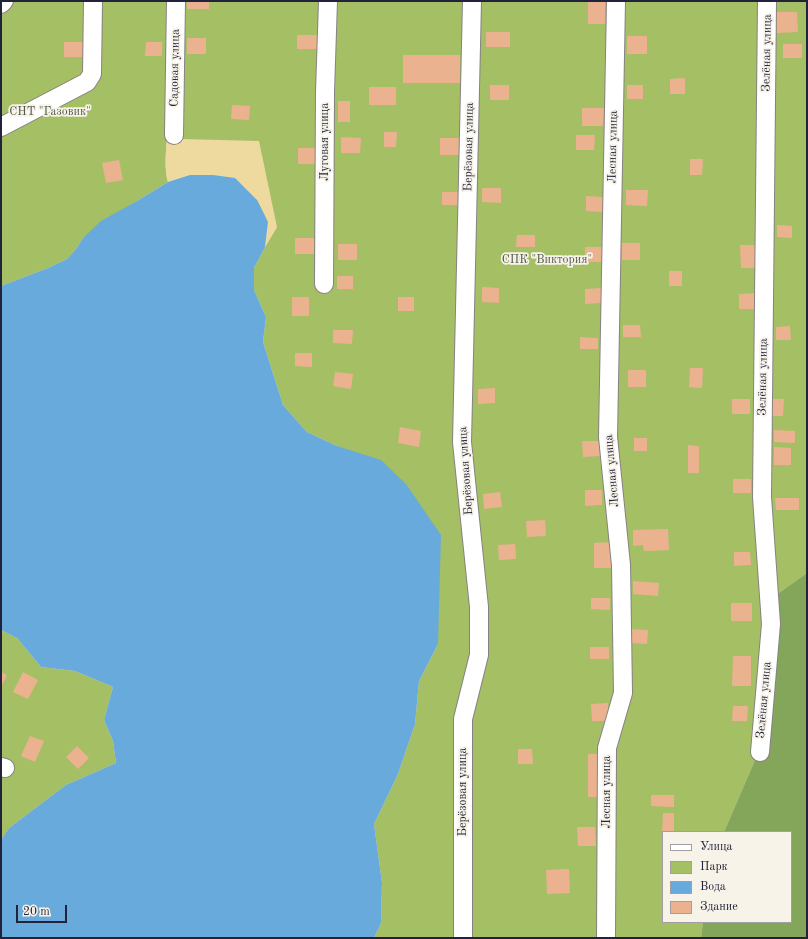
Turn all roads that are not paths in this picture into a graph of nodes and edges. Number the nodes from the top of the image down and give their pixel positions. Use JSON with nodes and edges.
{"nodes":[{"id":1,"x":4,"y":1,"type":"edge"},
{"id":2,"x":93,"y":1,"type":"edge"},
{"id":3,"x":176,"y":1,"type":"edge"},
{"id":4,"x":328,"y":1,"type":"edge"},
{"id":5,"x":472,"y":1,"type":"edge"},
{"id":6,"x":616,"y":1,"type":"edge"},
{"id":7,"x":767,"y":1,"type":"edge"},
{"id":8,"x":1,"y":4,"type":"edge"},
{"id":9,"x":1,"y":127,"type":"edge"},
{"id":10,"x":174,"y":135,"type":"dead end"},
{"id":11,"x":324,"y":284,"type":"dead end"},
{"id":12,"x":760,"y":752,"type":"dead end"},
{"id":13,"x":463,"y":938,"type":"edge"},
{"id":14,"x":606,"y":938,"type":"edge"}],
"edges":[{"from":1,"to":8,"type":"street"},
{"from":2,"to":9,"type":"street"},
{"from":3,"to":10,"type":"street","name":"Садовая улица"},
{"from":4,"to":11,"type":"street","name":"Луговая улица"},
{"from":5,"to":13,"type":"street","name":"Берёзовая улица"},
{"from":6,"to":14,"type":"street","name":"Лесная улица"},
{"from":7,"to":12,"type":"street","name":"Зелёная улица"}]}
